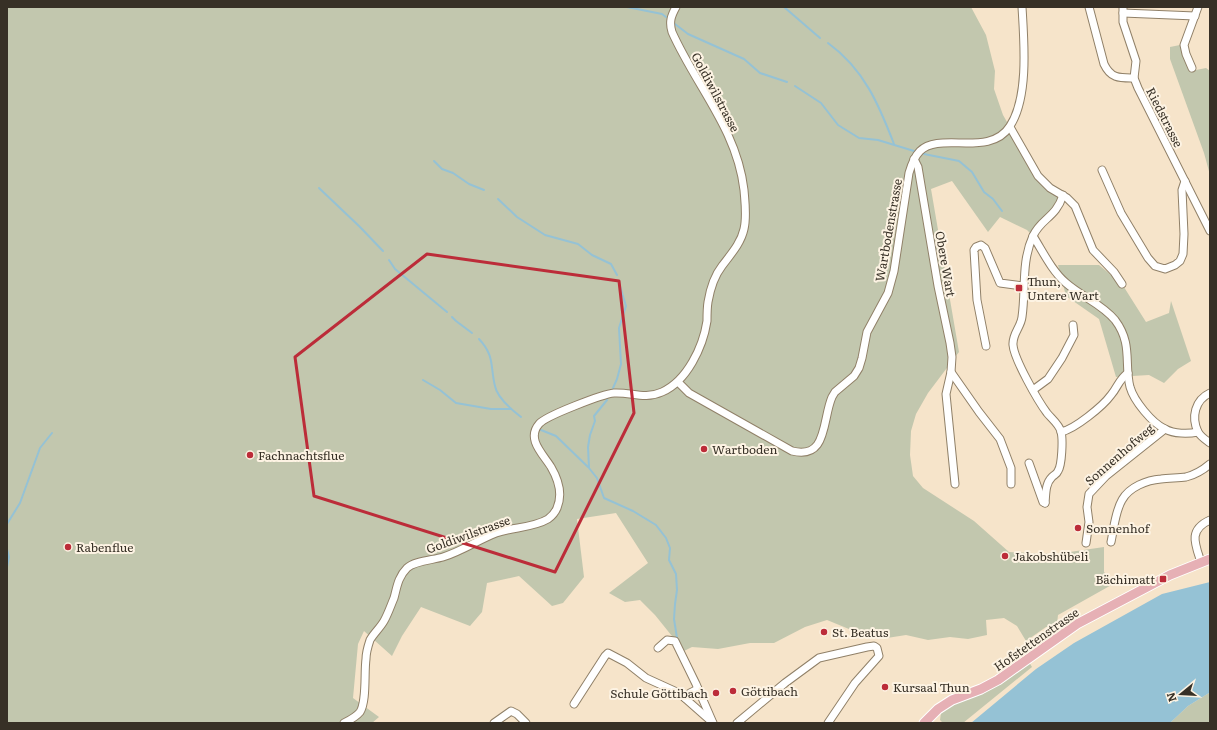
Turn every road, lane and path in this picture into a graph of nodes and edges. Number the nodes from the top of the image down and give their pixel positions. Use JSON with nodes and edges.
{"nodes":[{"id":1,"x":676,"y":7,"type":"edge"},
{"id":2,"x":1022,"y":7,"type":"edge"},
{"id":3,"x":1089,"y":7,"type":"edge"},
{"id":4,"x":1198,"y":7,"type":"edge"},
{"id":5,"x":1123,"y":10,"type":"edge"},
{"id":6,"x":1195,"y":16,"type":"junction"},
{"id":7,"x":1192,"y":68,"type":"dead end"},
{"id":8,"x":1134,"y":78,"type":"junction"},
{"id":9,"x":1010,"y":127,"type":"junction"},
{"id":10,"x":914,"y":159,"type":"junction"},
{"id":11,"x":1102,"y":170,"type":"dead end"},
{"id":12,"x":1185,"y":181,"type":"junction"},
{"id":13,"x":1063,"y":195,"type":"junction"},
{"id":14,"x":1210,"y":231,"type":"edge"},
{"id":15,"x":1033,"y":236,"type":"junction"},
{"id":16,"x":1122,"y":284,"type":"dead end"},
{"id":17,"x":1023,"y":286,"type":"junction"},
{"id":18,"x":1073,"y":325,"type":"dead end"},
{"id":19,"x":986,"y":346,"type":"dead end"},
{"id":20,"x":951,"y":372,"type":"junction"},
{"id":21,"x":1128,"y":373,"type":"junction"},
{"id":22,"x":678,"y":382,"type":"junction"},
{"id":23,"x":1033,"y":390,"type":"junction"},
{"id":24,"x":1210,"y":393,"type":"edge"},
{"id":25,"x":1165,"y":429,"type":"junction"},
{"id":26,"x":1062,"y":432,"type":"junction"},
{"id":27,"x":1198,"y":432,"type":"junction"},
{"id":28,"x":1210,"y":443,"type":"edge"},
{"id":29,"x":1029,"y":463,"type":"dead end"},
{"id":30,"x":1210,"y":464,"type":"edge"},
{"id":31,"x":955,"y":484,"type":"dead end"},
{"id":32,"x":1011,"y":484,"type":"dead end"},
{"id":33,"x":1210,"y":520,"type":"edge"},
{"id":34,"x":1111,"y":542,"type":"dead end"},
{"id":35,"x":1086,"y":543,"type":"dead end"},
{"id":36,"x":1206,"y":561,"type":"edge"},
{"id":37,"x":658,"y":648,"type":"dead end"},
{"id":38,"x":698,"y":690,"type":"junction"},
{"id":39,"x":685,"y":698,"type":"junction"},
{"id":40,"x":574,"y":704,"type":"dead end"},
{"id":41,"x":344,"y":723,"type":"edge"},
{"id":42,"x":494,"y":723,"type":"edge"},
{"id":43,"x":526,"y":723,"type":"edge"},
{"id":44,"x":713,"y":723,"type":"edge"},
{"id":45,"x":737,"y":723,"type":"edge"},
{"id":46,"x":828,"y":723,"type":"edge"},
{"id":47,"x":924,"y":723,"type":"edge"}],
"edges":[{"from":1,"to":22,"type":"street","name":"Goldiwilstrasse"},
{"from":2,"to":9,"type":"street"},
{"from":3,"to":8,"type":"street"},
{"from":4,"to":6,"type":"street"},
{"from":5,"to":6,"type":"street"},
{"from":5,"to":8,"type":"street","name":"Riedstrasse"},
{"from":6,"to":7,"type":"street"},
{"from":8,"to":12,"type":"street","name":"Riedstrasse"},
{"from":9,"to":10,"type":"street"},
{"from":9,"to":13,"type":"street"},
{"from":10,"to":20,"type":"street","name":"Obere Wart"},
{"from":10,"to":22,"type":"street","name":"Wartbodenstrasse"},
{"from":11,"to":12,"type":"street"},
{"from":12,"to":14,"type":"street","name":"Riedstrasse"},
{"from":13,"to":15,"type":"street"},
{"from":13,"to":16,"type":"street"},
{"from":15,"to":17,"type":"street"},
{"from":15,"to":21,"type":"street"},
{"from":17,"to":19,"type":"street"},
{"from":17,"to":23,"type":"street"},
{"from":18,"to":23,"type":"street"},
{"from":20,"to":31,"type":"street","name":"Obere Wart"},
{"from":20,"to":32,"type":"street"},
{"from":21,"to":25,"type":"street"},
{"from":21,"to":26,"type":"street"},
{"from":22,"to":41,"type":"street","name":"Goldiwilstrasse"},
{"from":23,"to":26,"type":"street"},
{"from":24,"to":27,"type":"street"},
{"from":25,"to":27,"type":"street"},
{"from":25,"to":35,"type":"street","name":"Sonnenhofweg"},
{"from":26,"to":29,"type":"street"},
{"from":27,"to":28,"type":"street"},
{"from":30,"to":34,"type":"street"},
{"from":33,"to":36,"type":"street"},
{"from":36,"to":47,"type":"main road","name":"Hofstettenstrasse"},
{"from":37,"to":38,"type":"street"},
{"from":38,"to":39,"type":"street"},
{"from":38,"to":44,"type":"street"},
{"from":39,"to":40,"type":"street"},
{"from":39,"to":44,"type":"street"},
{"from":42,"to":43,"type":"street"},
{"from":45,"to":46,"type":"street"}]}
